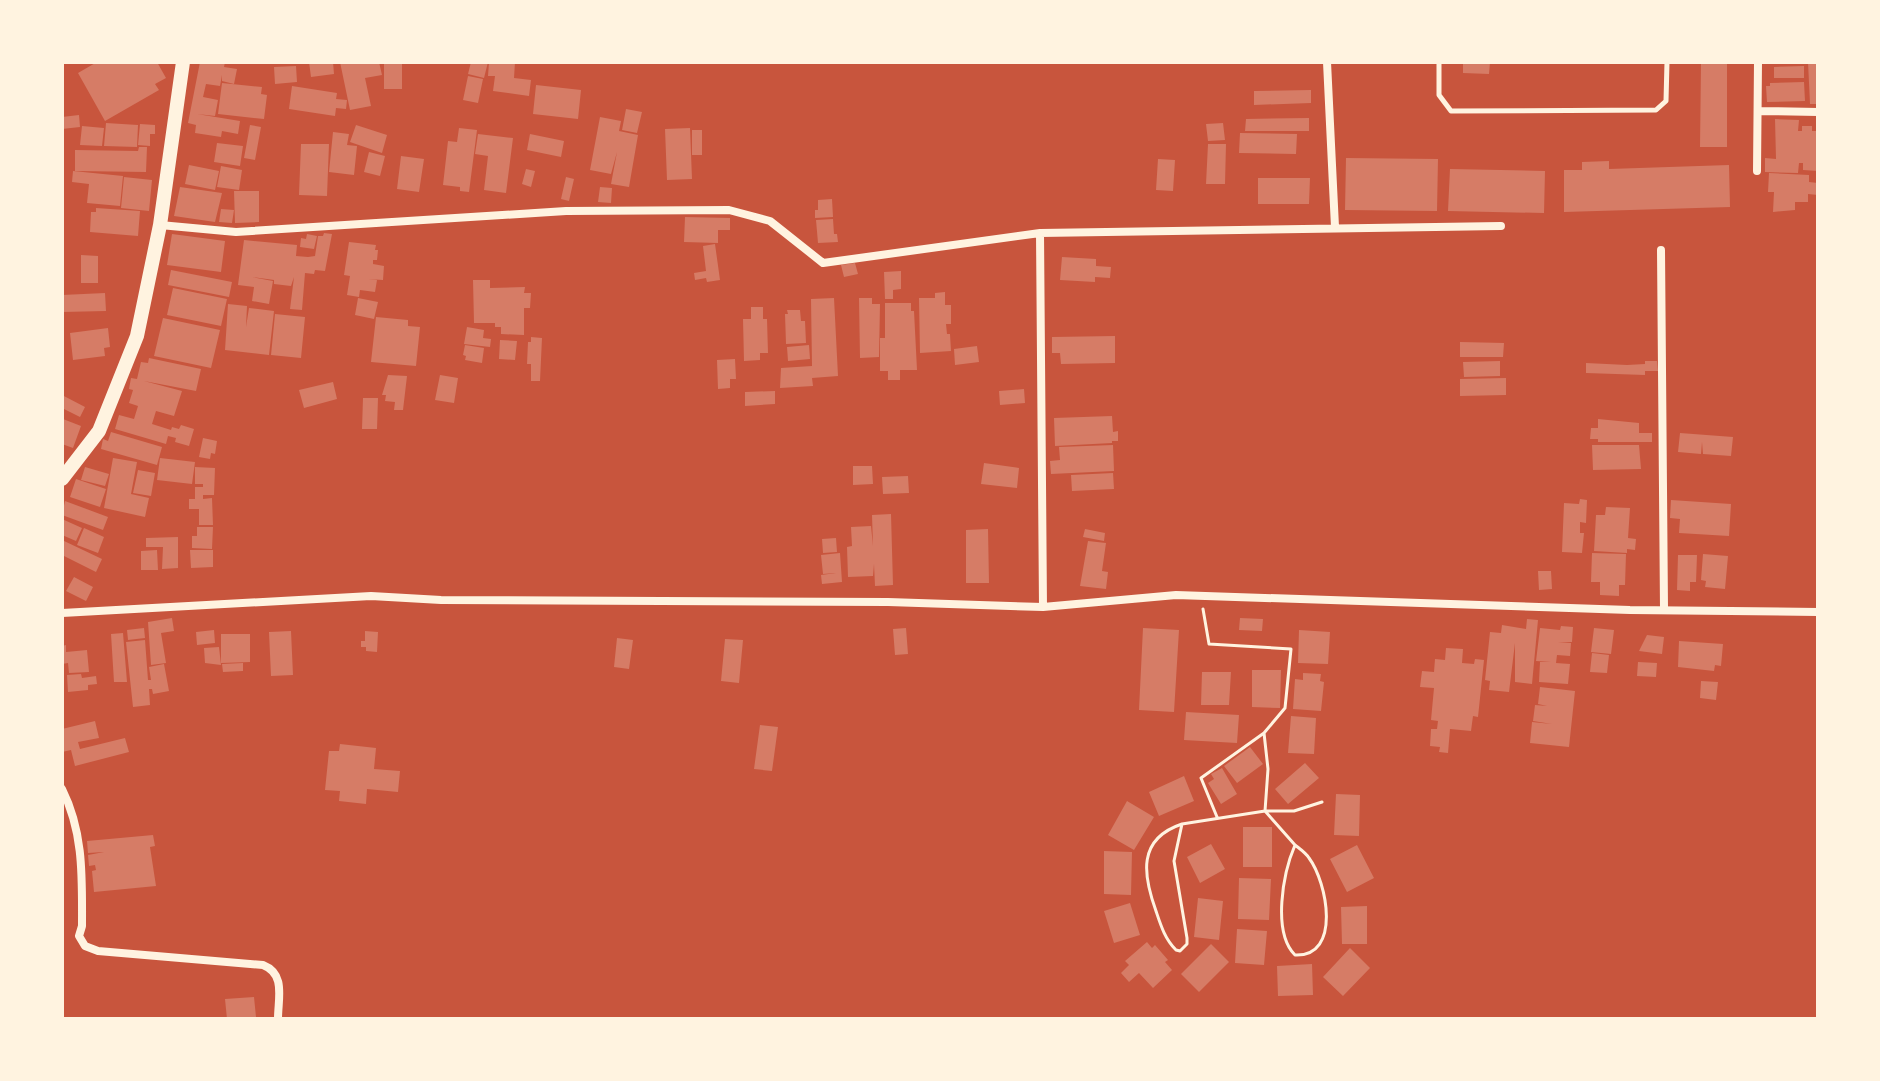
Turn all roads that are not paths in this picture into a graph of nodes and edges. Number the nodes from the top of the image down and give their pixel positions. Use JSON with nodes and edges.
{"nodes":[{"id":1,"x":183,"y":62,"type":"edge"},
{"id":2,"x":1327,"y":62,"type":"edge"},
{"id":3,"x":1439,"y":62,"type":"edge"},
{"id":4,"x":1667,"y":62,"type":"edge"},
{"id":5,"x":1758,"y":62,"type":"edge"},
{"id":6,"x":1759,"y":111,"type":"junction"},
{"id":7,"x":1818,"y":112,"type":"edge"},
{"id":8,"x":1757,"y":171,"type":"dead end"},
{"id":9,"x":160,"y":225,"type":"junction"},
{"id":10,"x":1501,"y":226,"type":"dead end"},
{"id":11,"x":1335,"y":227,"type":"junction"},
{"id":12,"x":1040,"y":233,"type":"junction"},
{"id":13,"x":1661,"y":250,"type":"dead end"},
{"id":14,"x":62,"y":479,"type":"edge"},
{"id":15,"x":1043,"y":607,"type":"junction"},
{"id":16,"x":1664,"y":608,"type":"junction"},
{"id":17,"x":1818,"y":612,"type":"edge"},
{"id":18,"x":62,"y":613,"type":"edge"},
{"id":19,"x":62,"y":789,"type":"edge"},
{"id":20,"x":278,"y":1019,"type":"edge"}],
"edges":[{"from":1,"to":9,"type":"main road"},
{"from":2,"to":11,"type":"street"},
{"from":3,"to":4,"type":"lane"},
{"from":5,"to":6,"type":"street"},
{"from":6,"to":7,"type":"street"},
{"from":6,"to":8,"type":"street"},
{"from":9,"to":12,"type":"street"},
{"from":9,"to":14,"type":"main road"},
{"from":10,"to":11,"type":"street"},
{"from":11,"to":12,"type":"street"},
{"from":12,"to":15,"type":"street"},
{"from":13,"to":16,"type":"street"},
{"from":15,"to":16,"type":"street"},
{"from":15,"to":18,"type":"street"},
{"from":16,"to":17,"type":"street"},
{"from":19,"to":20,"type":"street"}]}
